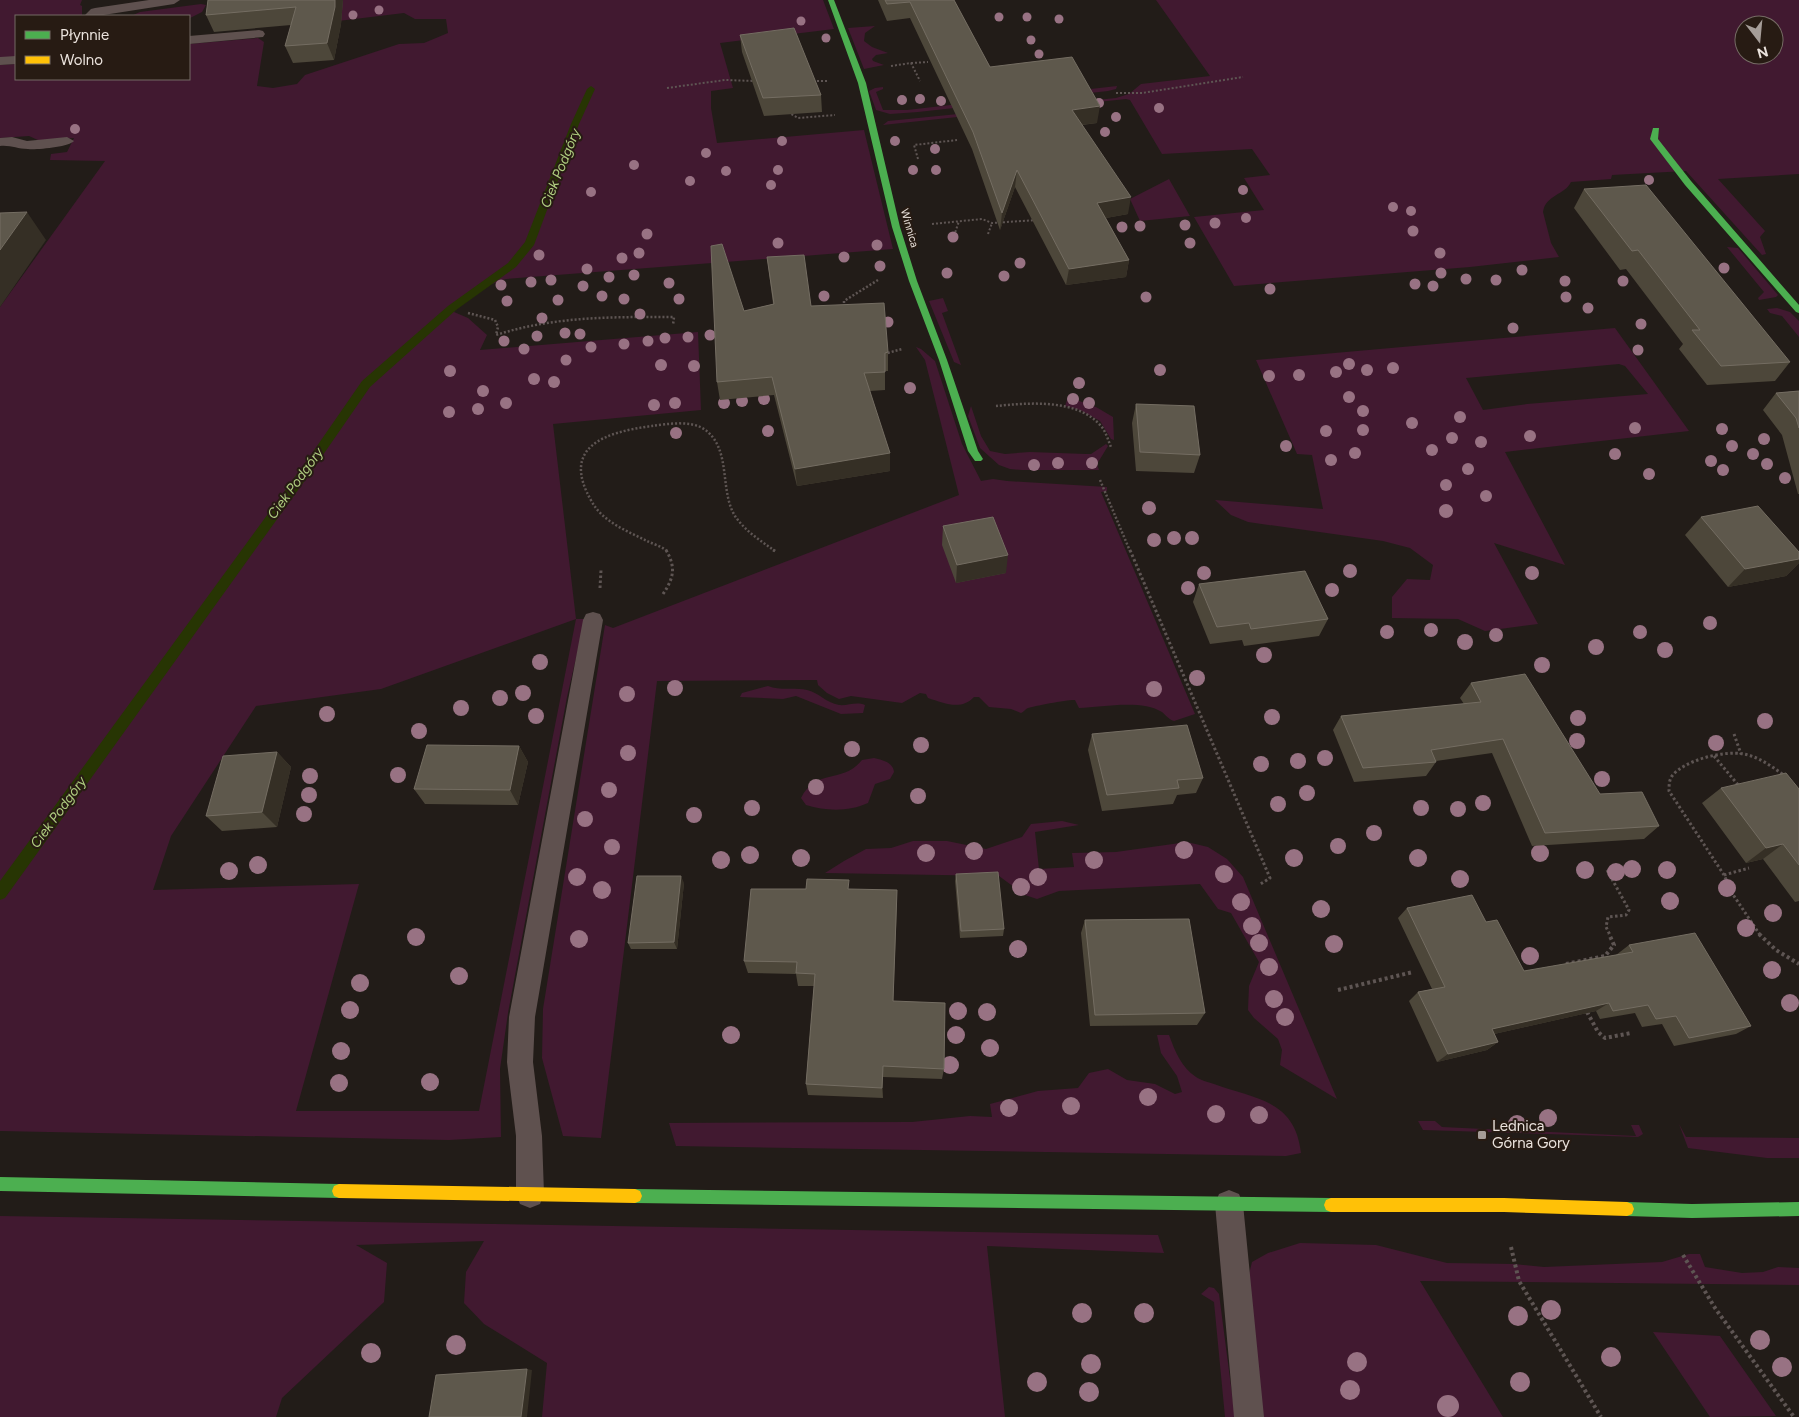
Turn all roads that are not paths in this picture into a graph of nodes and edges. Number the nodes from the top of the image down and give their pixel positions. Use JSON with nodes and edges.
{"nodes":[{"id":1,"x":174,"y":0,"type":"edge"},
{"id":2,"x":831,"y":0,"type":"edge"},
{"id":3,"x":91,"y":15,"type":"edge"},
{"id":4,"x":259,"y":34,"type":"dead end"},
{"id":5,"x":190,"y":40,"type":"edge"},
{"id":6,"x":15,"y":60,"type":"edge"},
{"id":7,"x":0,"y":62,"type":"edge"},
{"id":8,"x":1656,"y":130,"type":"dead end"},
{"id":9,"x":67,"y":141,"type":"dead end"},
{"id":10,"x":0,"y":142,"type":"edge"},
{"id":11,"x":1799,"y":310,"type":"edge"},
{"id":12,"x":978,"y":459,"type":"dead end"},
{"id":13,"x":592,"y":620,"type":"dead end"},
{"id":14,"x":0,"y":1184,"type":"edge"},
{"id":15,"x":530,"y":1194,"type":"junction"},
{"id":16,"x":1229,"y":1204,"type":"junction"},
{"id":17,"x":1799,"y":1209,"type":"edge"},
{"id":18,"x":1249,"y":1417,"type":"edge"}],
"edges":[{"from":1,"to":3,"type":"lane"},
{"from":2,"to":12,"type":"street","name":"Winnica"},
{"from":4,"to":5,"type":"lane"},
{"from":6,"to":7,"type":"lane"},
{"from":8,"to":11,"type":"street"},
{"from":9,"to":10,"type":"lane"},
{"from":13,"to":15,"type":"lane"},
{"from":14,"to":15,"type":"street"},
{"from":15,"to":16,"type":"street"},
{"from":16,"to":17,"type":"street"},
{"from":16,"to":18,"type":"lane"}]}
